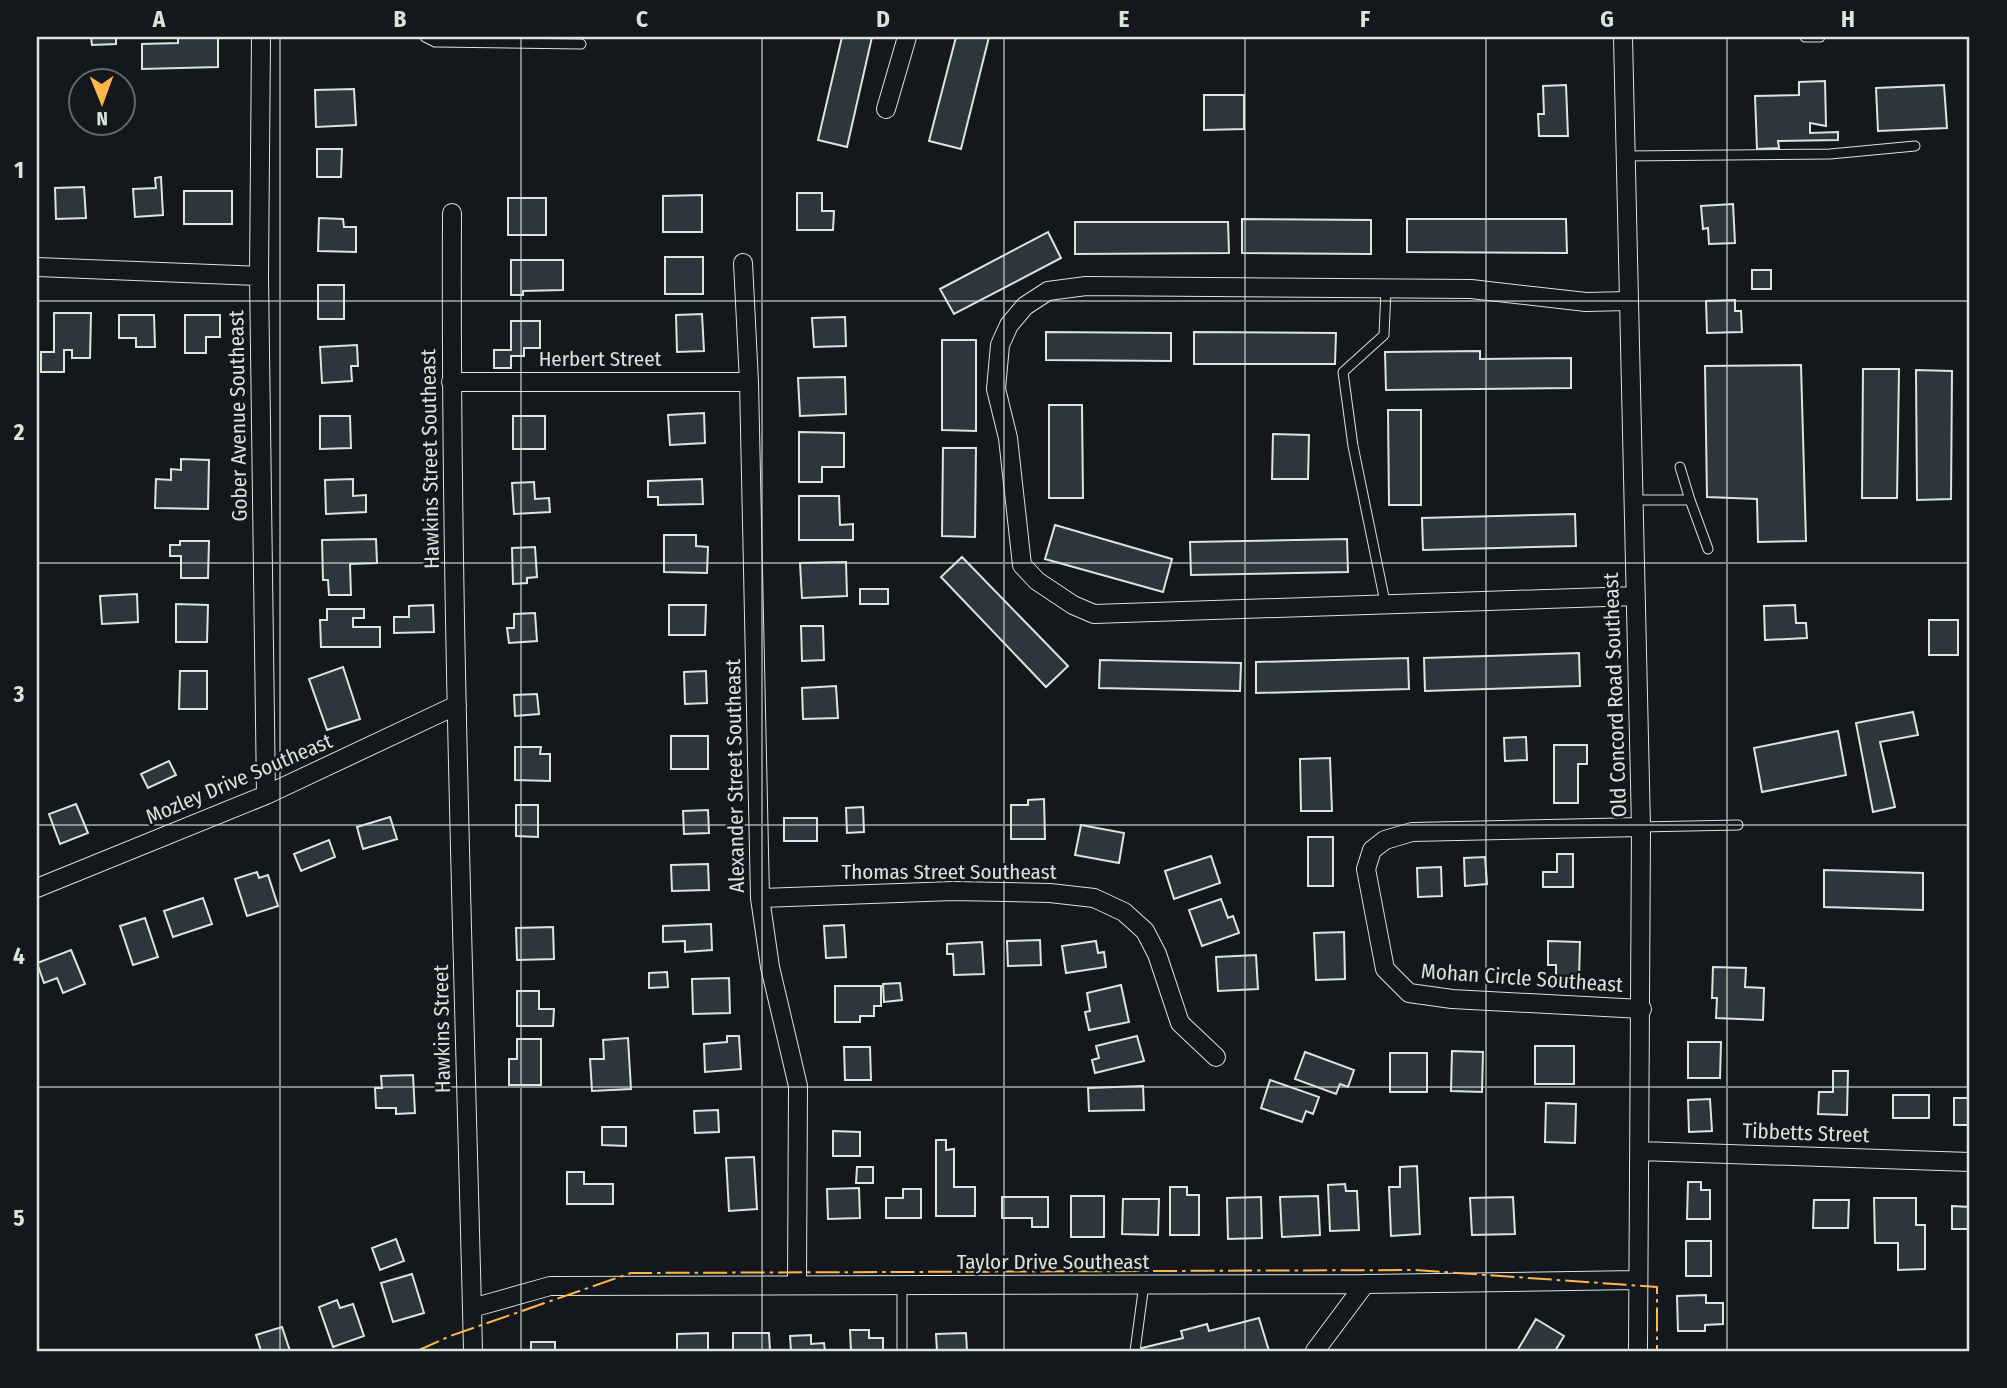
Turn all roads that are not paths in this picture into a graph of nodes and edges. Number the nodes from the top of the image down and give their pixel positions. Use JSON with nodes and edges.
{"nodes":[{"id":1,"x":261,"y":37,"type":"edge"},
{"id":2,"x":425,"y":37,"type":"edge"},
{"id":3,"x":907,"y":37,"type":"edge"},
{"id":4,"x":1623,"y":37,"type":"edge"},
{"id":5,"x":1805,"y":37,"type":"edge"},
{"id":6,"x":1820,"y":37,"type":"edge"},
{"id":7,"x":581,"y":44,"type":"dead end"},
{"id":8,"x":886,"y":109,"type":"dead end"},
{"id":9,"x":1914,"y":146,"type":"dead end"},
{"id":10,"x":1625,"y":156,"type":"junction"},
{"id":11,"x":452,"y":213,"type":"dead end"},
{"id":12,"x":743,"y":263,"type":"dead end"},
{"id":13,"x":37,"y":267,"type":"edge"},
{"id":14,"x":258,"y":276,"type":"junction"},
{"id":15,"x":1386,"y":289,"type":"junction"},
{"id":16,"x":1628,"y":301,"type":"junction"},
{"id":17,"x":451,"y":382,"type":"junction"},
{"id":18,"x":749,"y":382,"type":"junction"},
{"id":19,"x":1680,"y":467,"type":"dead end"},
{"id":20,"x":1633,"y":500,"type":"junction"},
{"id":21,"x":1690,"y":500,"type":"junction"},
{"id":22,"x":1708,"y":550,"type":"dead end"},
{"id":23,"x":1635,"y":596,"type":"junction"},
{"id":24,"x":1385,"y":603,"type":"junction"},
{"id":25,"x":457,"y":705,"type":"junction"},
{"id":26,"x":266,"y":795,"type":"junction"},
{"id":27,"x":1738,"y":825,"type":"dead end"},
{"id":28,"x":1641,"y":827,"type":"junction"},
{"id":29,"x":37,"y":888,"type":"edge"},
{"id":30,"x":761,"y":898,"type":"junction"},
{"id":31,"x":1642,"y":1009,"type":"junction"},
{"id":32,"x":1216,"y":1057,"type":"dead end"},
{"id":33,"x":1640,"y":1151,"type":"junction"},
{"id":34,"x":1970,"y":1162,"type":"edge"},
{"id":35,"x":1637,"y":1280,"type":"junction"},
{"id":36,"x":902,"y":1284,"type":"junction"},
{"id":37,"x":1144,"y":1284,"type":"junction"},
{"id":38,"x":1365,"y":1284,"type":"junction"},
{"id":39,"x":797,"y":1285,"type":"junction"},
{"id":40,"x":472,"y":1308,"type":"junction"},
{"id":41,"x":473,"y":1351,"type":"edge"},
{"id":42,"x":902,"y":1351,"type":"edge"},
{"id":43,"x":1135,"y":1351,"type":"edge"},
{"id":44,"x":1315,"y":1351,"type":"edge"},
{"id":45,"x":1638,"y":1351,"type":"edge"}],
"edges":[{"from":1,"to":14,"type":"street","name":"Gober Avenue Southeast"},
{"from":2,"to":7,"type":"lane"},
{"from":3,"to":8,"type":"street"},
{"from":4,"to":10,"type":"street","name":"Old Concord Road Southeast"},
{"from":5,"to":6,"type":"lane"},
{"from":9,"to":10,"type":"lane"},
{"from":10,"to":16,"type":"street","name":"Old Concord Road Southeast"},
{"from":11,"to":17,"type":"street","name":"Hawkins Street Southeast"},
{"from":12,"to":18,"type":"street","name":"Alexander Street Southeast"},
{"from":13,"to":14,"type":"street"},
{"from":14,"to":26,"type":"street","name":"Gober Avenue Southeast"},
{"from":15,"to":16,"type":"street"},
{"from":15,"to":24,"type":"lane"},
{"from":15,"to":24,"type":"street"},
{"from":16,"to":20,"type":"street","name":"Old Concord Road Southeast"},
{"from":17,"to":18,"type":"street","name":"Herbert Street"},
{"from":17,"to":25,"type":"street","name":"Hawkins Street Southeast"},
{"from":18,"to":30,"type":"street","name":"Alexander Street Southeast"},
{"from":19,"to":21,"type":"lane"},
{"from":20,"to":21,"type":"lane"},
{"from":20,"to":23,"type":"street","name":"Old Concord Road Southeast"},
{"from":21,"to":22,"type":"lane"},
{"from":23,"to":24,"type":"street"},
{"from":23,"to":28,"type":"street","name":"Old Concord Road Southeast"},
{"from":25,"to":26,"type":"street","name":"Mozley Drive Southeast"},
{"from":25,"to":40,"type":"street","name":"Hawkins Street"},
{"from":26,"to":29,"type":"street","name":"Mozley Drive Southeast"},
{"from":27,"to":28,"type":"lane"},
{"from":28,"to":31,"type":"street","name":"Old Concord Road Southeast"},
{"from":28,"to":31,"type":"street","name":"Mohan Circle Southeast"},
{"from":30,"to":32,"type":"street","name":"Thomas Street Southeast"},
{"from":30,"to":39,"type":"street","name":"Alexander Street Southeast"},
{"from":31,"to":33,"type":"street","name":"Old Concord Road Southeast"},
{"from":33,"to":34,"type":"street","name":"Tibbetts Street"},
{"from":33,"to":35,"type":"street","name":"Old Concord Road Southeast"},
{"from":35,"to":38,"type":"street","name":"Taylor Drive Southeast"},
{"from":35,"to":45,"type":"street","name":"Old Concord Road Southeast"},
{"from":36,"to":37,"type":"street","name":"Taylor Drive Southeast"},
{"from":36,"to":39,"type":"street","name":"Taylor Drive Southeast"},
{"from":36,"to":42,"type":"lane"},
{"from":37,"to":38,"type":"street","name":"Taylor Drive Southeast"},
{"from":37,"to":43,"type":"lane"},
{"from":38,"to":44,"type":"street"},
{"from":39,"to":40,"type":"street","name":"Taylor Drive Southeast"},
{"from":40,"to":41,"type":"street","name":"Hawkins Street"}]}
